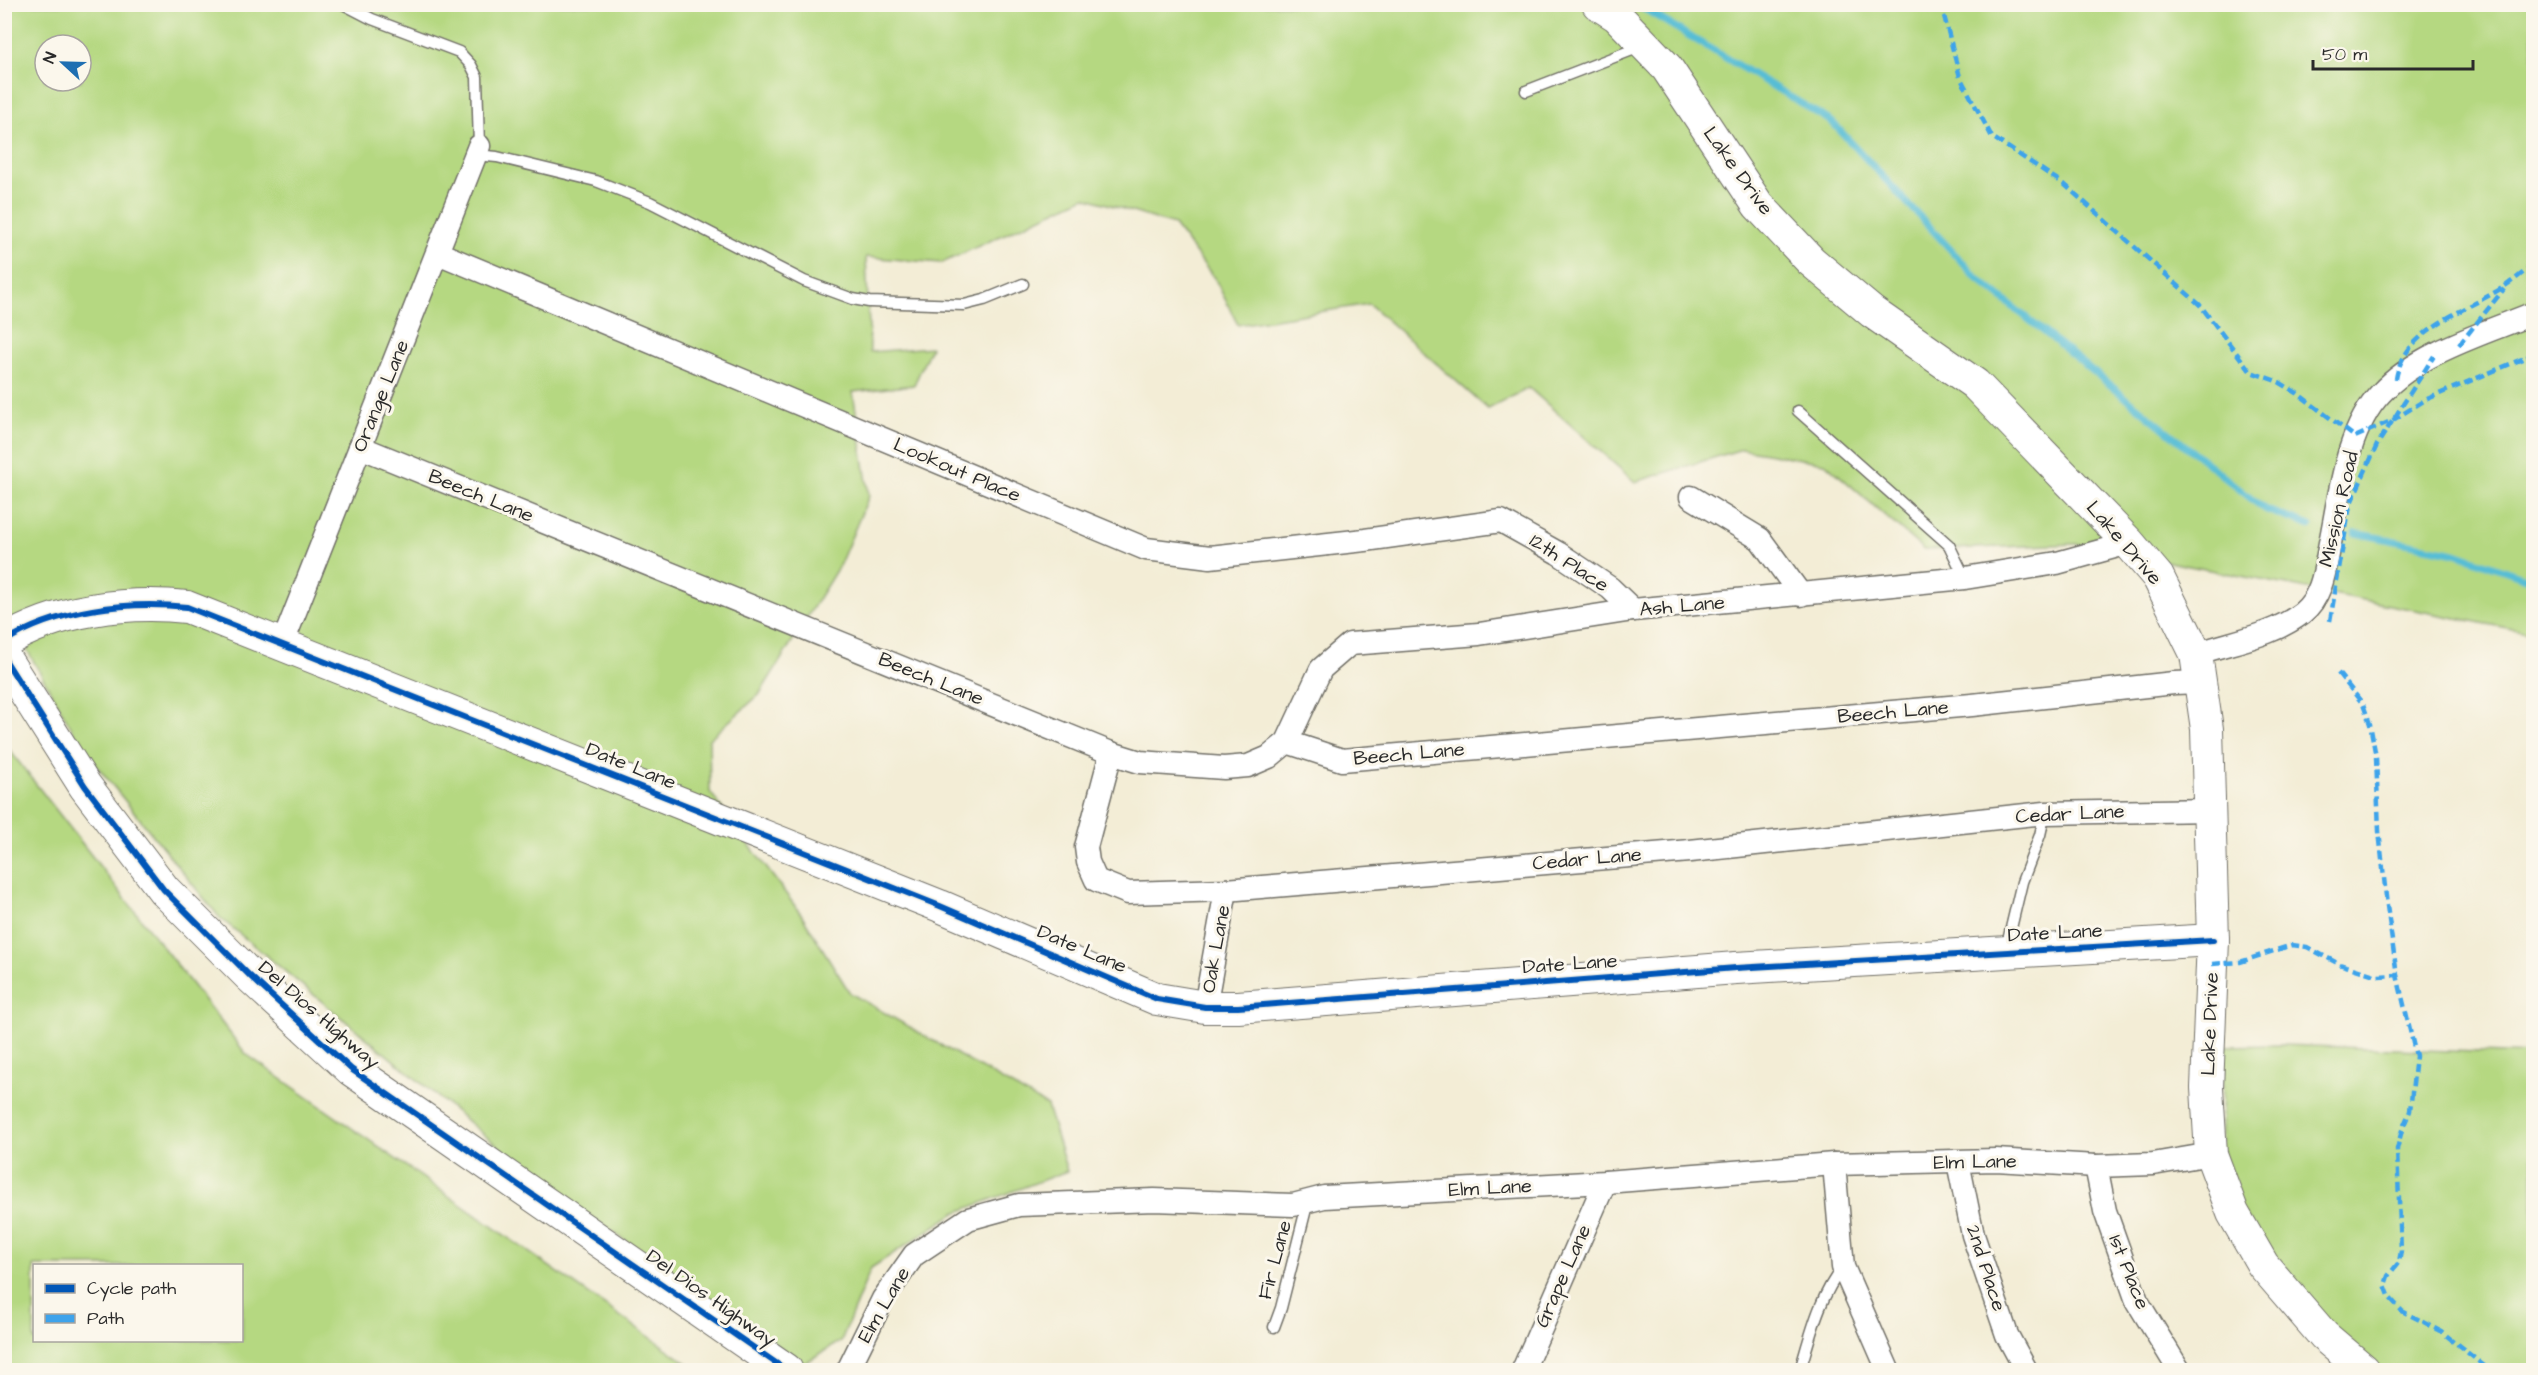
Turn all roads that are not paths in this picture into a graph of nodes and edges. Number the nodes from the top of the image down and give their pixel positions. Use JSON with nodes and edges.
{"nodes":[{"id":1,"x":343,"y":4,"type":"edge"},
{"id":2,"x":1598,"y":4,"type":"edge"},
{"id":3,"x":1646,"y":45,"type":"junction"},
{"id":4,"x":1526,"y":92,"type":"dead end"},
{"id":5,"x":478,"y":150,"type":"junction"},
{"id":6,"x":438,"y":253,"type":"junction"},
{"id":7,"x":1023,"y":284,"type":"dead end"},
{"id":8,"x":2534,"y":313,"type":"edge"},
{"id":9,"x":1798,"y":411,"type":"dead end"},
{"id":10,"x":360,"y":447,"type":"junction"},
{"id":11,"x":1691,"y":497,"type":"dead end"},
{"id":12,"x":1501,"y":521,"type":"joint"},
{"id":13,"x":2130,"y":543,"type":"junction"},
{"id":14,"x":1965,"y":578,"type":"junction"},
{"id":15,"x":1801,"y":595,"type":"junction"},
{"id":16,"x":1633,"y":610,"type":"junction"},
{"id":17,"x":4,"y":642,"type":"edge"},
{"id":18,"x":282,"y":645,"type":"junction"},
{"id":19,"x":4,"y":658,"type":"edge"},
{"id":20,"x":2198,"y":668,"type":"junction"},
{"id":21,"x":1287,"y":742,"type":"junction"},
{"id":22,"x":1111,"y":753,"type":"junction"},
{"id":23,"x":2211,"y":810,"type":"junction"},
{"id":24,"x":2045,"y":813,"type":"junction"},
{"id":25,"x":1226,"y":890,"type":"junction"},
{"id":26,"x":2213,"y":940,"type":"junction"},
{"id":27,"x":2005,"y":952,"type":"junction"},
{"id":28,"x":1205,"y":1007,"type":"junction"},
{"id":29,"x":2211,"y":1154,"type":"junction"},
{"id":30,"x":1958,"y":1162,"type":"junction"},
{"id":31,"x":1834,"y":1164,"type":"junction"},
{"id":32,"x":2096,"y":1166,"type":"junction"},
{"id":33,"x":1605,"y":1182,"type":"junction"},
{"id":34,"x":1308,"y":1201,"type":"junction"},
{"id":35,"x":1843,"y":1267,"type":"junction"},
{"id":36,"x":1274,"y":1327,"type":"dead end"},
{"id":37,"x":2357,"y":1368,"type":"edge"},
{"id":38,"x":786,"y":1371,"type":"edge"},
{"id":39,"x":848,"y":1371,"type":"edge"},
{"id":40,"x":1523,"y":1371,"type":"edge"},
{"id":41,"x":1800,"y":1371,"type":"edge"},
{"id":42,"x":1888,"y":1371,"type":"edge"},
{"id":43,"x":2026,"y":1371,"type":"edge"},
{"id":44,"x":2179,"y":1371,"type":"edge"}],
"edges":[{"from":1,"to":5,"type":"lane"},
{"from":2,"to":3,"type":"street","name":"Lake Drive"},
{"from":3,"to":4,"type":"lane"},
{"from":3,"to":13,"type":"street","name":"Lake Drive"},
{"from":5,"to":6,"type":"street","name":"Orange Lane"},
{"from":5,"to":7,"type":"lane"},
{"from":6,"to":10,"type":"street","name":"Orange Lane"},
{"from":6,"to":12,"type":"street","name":"Lookout Place"},
{"from":8,"to":20,"type":"street","name":"Mission Road"},
{"from":9,"to":14,"type":"lane"},
{"from":10,"to":18,"type":"street","name":"Orange Lane"},
{"from":10,"to":22,"type":"street","name":"Beech Lane"},
{"from":11,"to":15,"type":"street"},
{"from":12,"to":16,"type":"street","name":"12th Place"},
{"from":13,"to":14,"type":"street","name":"Ash Lane"},
{"from":13,"to":20,"type":"street","name":"Lake Drive"},
{"from":14,"to":15,"type":"street","name":"Ash Lane"},
{"from":15,"to":16,"type":"street","name":"Ash Lane"},
{"from":16,"to":21,"type":"street","name":"Ash Lane"},
{"from":17,"to":18,"type":"street","name":"Date Lane"},
{"from":18,"to":28,"type":"street","name":"Date Lane"},
{"from":19,"to":38,"type":"main road","name":"Del Dios Highway"},
{"from":20,"to":21,"type":"street","name":"Beech Lane"},
{"from":20,"to":23,"type":"street","name":"Lake Drive"},
{"from":21,"to":22,"type":"street","name":"Beech Lane"},
{"from":22,"to":25,"type":"street","name":"Cedar Lane"},
{"from":23,"to":24,"type":"street","name":"Cedar Lane"},
{"from":23,"to":26,"type":"street","name":"Lake Drive"},
{"from":24,"to":25,"type":"street","name":"Cedar Lane"},
{"from":24,"to":27,"type":"lane"},
{"from":25,"to":28,"type":"street","name":"Oak Lane"},
{"from":26,"to":27,"type":"street","name":"Date Lane"},
{"from":26,"to":29,"type":"street","name":"Lake Drive"},
{"from":27,"to":28,"type":"street","name":"Date Lane"},
{"from":29,"to":32,"type":"street","name":"Elm Lane"},
{"from":29,"to":37,"type":"street","name":"Lake Drive"},
{"from":30,"to":31,"type":"street","name":"Elm Lane"},
{"from":30,"to":32,"type":"street","name":"Elm Lane"},
{"from":30,"to":43,"type":"street","name":"2nd Place"},
{"from":31,"to":33,"type":"street","name":"Elm Lane"},
{"from":31,"to":35,"type":"street"},
{"from":32,"to":44,"type":"street","name":"1st Place"},
{"from":33,"to":34,"type":"street","name":"Elm Lane"},
{"from":33,"to":40,"type":"street","name":"Grape Lane"},
{"from":34,"to":36,"type":"lane","name":"Fir Lane"},
{"from":34,"to":39,"type":"street","name":"Elm Lane"},
{"from":35,"to":41,"type":"lane"},
{"from":35,"to":42,"type":"street"}]}
